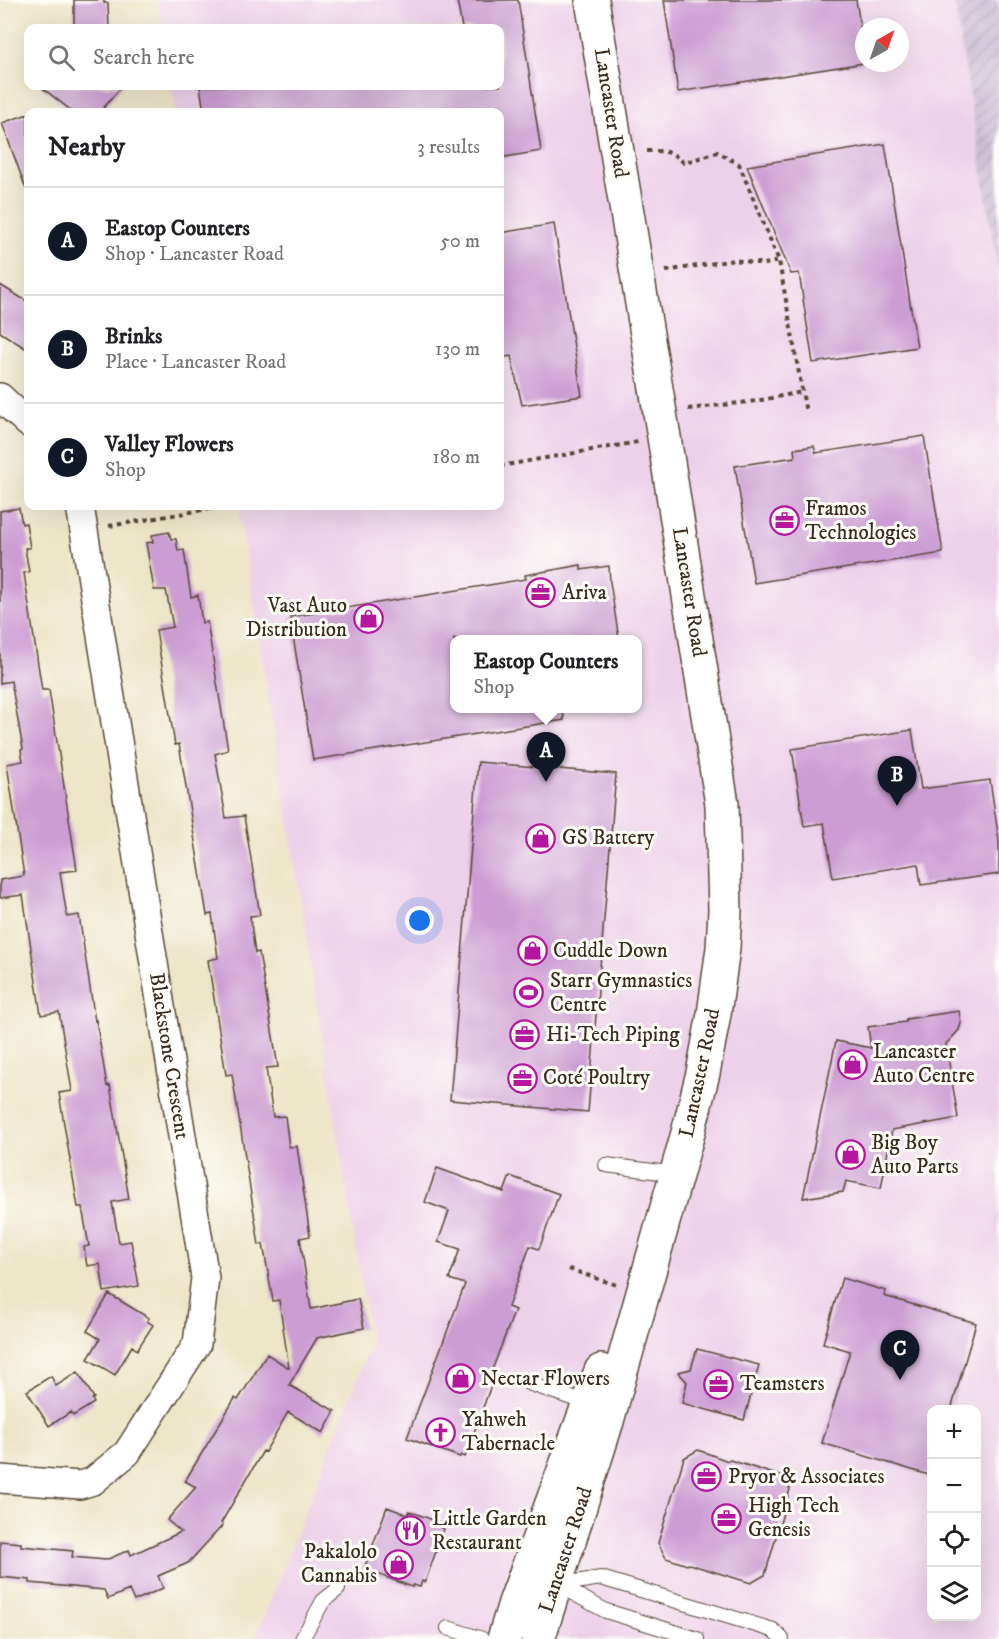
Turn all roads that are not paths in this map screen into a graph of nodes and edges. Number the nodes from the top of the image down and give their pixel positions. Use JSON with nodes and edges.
{"nodes":[{"id":1,"x":592,"y":0,"type":"edge"},
{"id":2,"x":0,"y":397,"type":"edge"},
{"id":3,"x":24,"y":419,"type":"edge"},
{"id":4,"x":82,"y":518,"type":"edge"},
{"id":5,"x":606,"y":1165,"type":"dead end"},
{"id":6,"x":674,"y":1179,"type":"junction"},
{"id":7,"x":528,"y":1383,"type":"dead end"},
{"id":8,"x":599,"y":1407,"type":"junction"},
{"id":9,"x":0,"y":1479,"type":"edge"},
{"id":10,"x":555,"y":1586,"type":"junction"},
{"id":11,"x":338,"y":1589,"type":"dead end"},
{"id":12,"x":448,"y":1628,"type":"dead end"},
{"id":13,"x":302,"y":1639,"type":"edge"},
{"id":14,"x":483,"y":1639,"type":"edge"},
{"id":15,"x":504,"y":1639,"type":"edge"},
{"id":16,"x":538,"y":1639,"type":"edge"},
{"id":17,"x":697,"y":1639,"type":"edge"},
{"id":18,"x":782,"y":1639,"type":"edge"}],
"edges":[{"from":1,"to":6,"type":"street","name":"Lancaster Road"},
{"from":2,"to":3,"type":"street"},
{"from":4,"to":9,"type":"street","name":"Blackstone Crescent"},
{"from":5,"to":6,"type":"lane"},
{"from":6,"to":8,"type":"street","name":"Lancaster Road"},
{"from":7,"to":8,"type":"lane"},
{"from":8,"to":10,"type":"street","name":"Lancaster Road"},
{"from":8,"to":15,"type":"street","name":"Lancaster Road"},
{"from":10,"to":16,"type":"street","name":"Lancaster Road"},
{"from":10,"to":17,"type":"lane"},
{"from":10,"to":18,"type":"lane"},
{"from":11,"to":13,"type":"lane"},
{"from":12,"to":14,"type":"lane"}]}
